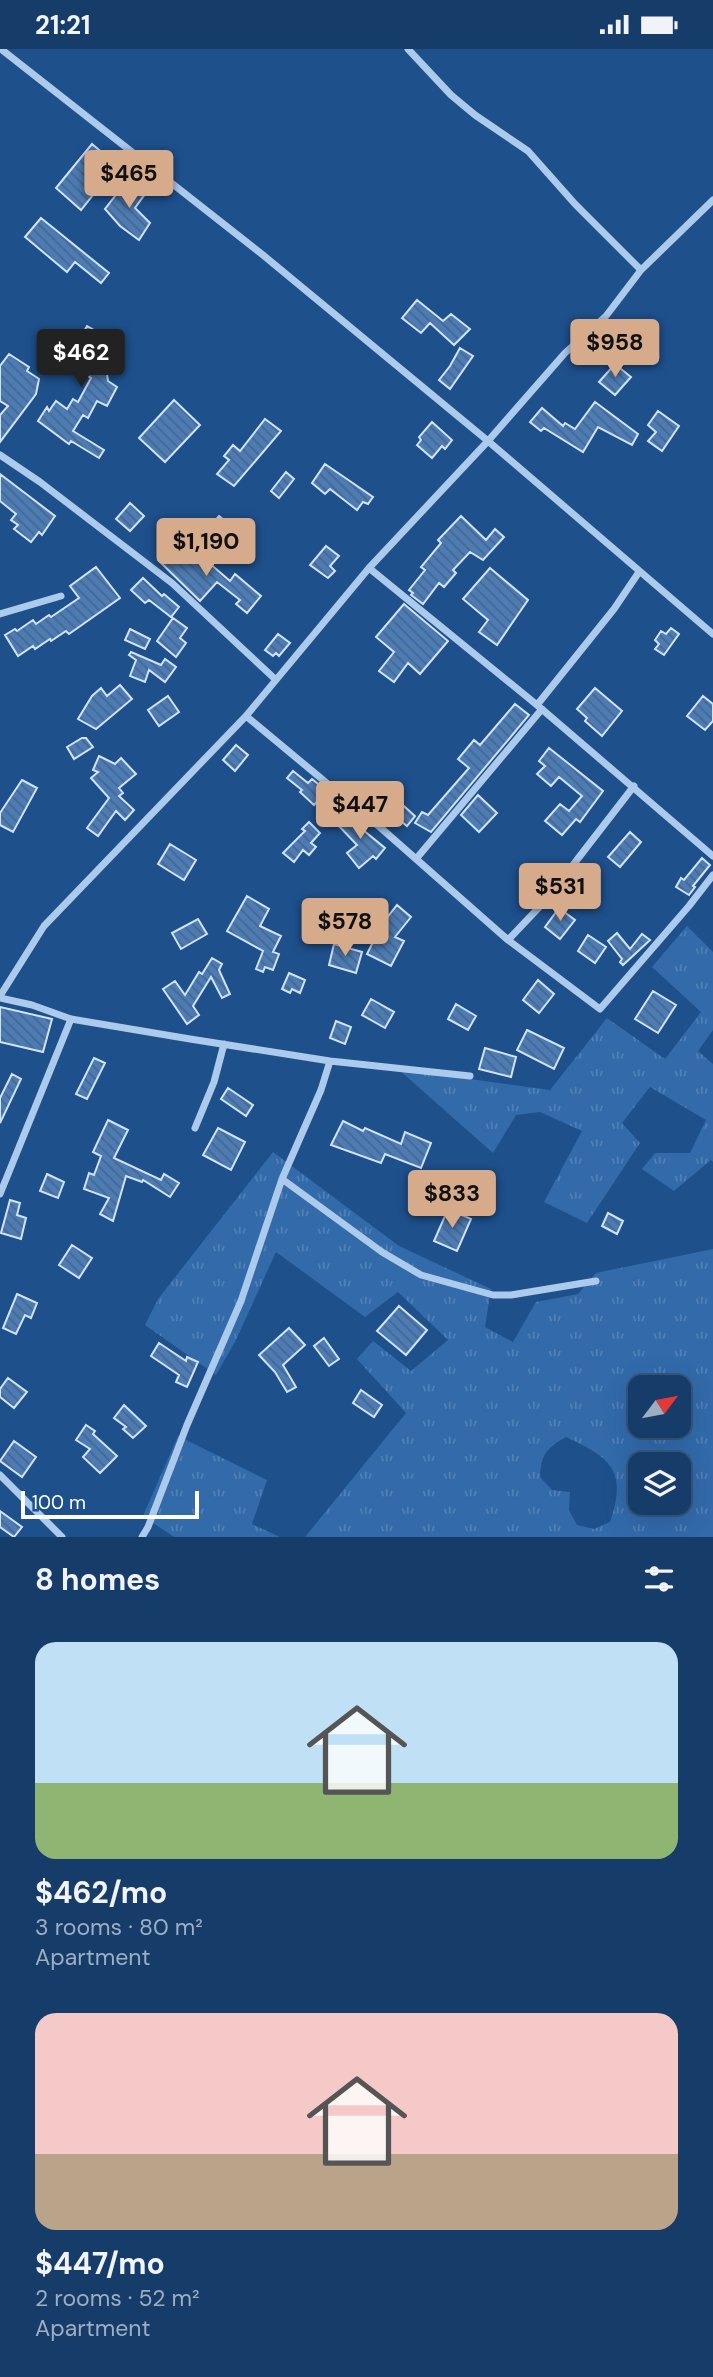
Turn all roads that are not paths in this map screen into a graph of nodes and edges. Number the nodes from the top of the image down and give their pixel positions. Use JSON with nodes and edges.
{"nodes":[{"id":1,"x":1,"y":49,"type":"edge"},
{"id":2,"x":408,"y":49,"type":"edge"},
{"id":3,"x":713,"y":200,"type":"edge"},
{"id":4,"x":641,"y":269,"type":"junction"},
{"id":5,"x":488,"y":441,"type":"junction"},
{"id":6,"x":0,"y":455,"type":"edge"},
{"id":7,"x":369,"y":568,"type":"junction"},
{"id":8,"x":639,"y":572,"type":"junction"},
{"id":9,"x":61,"y":596,"type":"dead end"},
{"id":10,"x":0,"y":614,"type":"edge"},
{"id":11,"x":713,"y":634,"type":"edge"},
{"id":12,"x":275,"y":679,"type":"junction"},
{"id":13,"x":540,"y":707,"type":"junction"},
{"id":14,"x":246,"y":716,"type":"junction"},
{"id":15,"x":634,"y":786,"type":"junction"},
{"id":16,"x":713,"y":856,"type":"edge"},
{"id":17,"x":416,"y":859,"type":"junction"},
{"id":18,"x":713,"y":875,"type":"edge"},
{"id":19,"x":508,"y":940,"type":"junction"},
{"id":20,"x":0,"y":997,"type":"edge"},
{"id":21,"x":71,"y":1019,"type":"junction"},
{"id":22,"x":224,"y":1044,"type":"junction"},
{"id":23,"x":330,"y":1061,"type":"junction"},
{"id":24,"x":470,"y":1076,"type":"dead end"},
{"id":25,"x":195,"y":1128,"type":"dead end"},
{"id":26,"x":282,"y":1179,"type":"junction"},
{"id":27,"x":0,"y":1193,"type":"edge"},
{"id":28,"x":596,"y":1282,"type":"dead end"},
{"id":29,"x":0,"y":1475,"type":"edge"},
{"id":30,"x":62,"y":1537,"type":"edge"},
{"id":31,"x":142,"y":1537,"type":"edge"}],
"edges":[{"from":1,"to":5,"type":"street"},
{"from":2,"to":4,"type":"street"},
{"from":3,"to":4,"type":"street"},
{"from":4,"to":5,"type":"street"},
{"from":5,"to":7,"type":"street"},
{"from":5,"to":8,"type":"street"},
{"from":6,"to":12,"type":"street"},
{"from":7,"to":12,"type":"street"},
{"from":7,"to":13,"type":"street"},
{"from":8,"to":11,"type":"street"},
{"from":8,"to":13,"type":"street"},
{"from":9,"to":10,"type":"street"},
{"from":12,"to":14,"type":"street"},
{"from":13,"to":15,"type":"street"},
{"from":13,"to":17,"type":"street"},
{"from":14,"to":17,"type":"street"},
{"from":14,"to":20,"type":"street"},
{"from":15,"to":16,"type":"street"},
{"from":15,"to":19,"type":"street"},
{"from":17,"to":19,"type":"street"},
{"from":18,"to":19,"type":"street"},
{"from":20,"to":21,"type":"street"},
{"from":21,"to":22,"type":"street"},
{"from":21,"to":27,"type":"street"},
{"from":22,"to":23,"type":"street"},
{"from":22,"to":25,"type":"street"},
{"from":23,"to":24,"type":"street"},
{"from":23,"to":26,"type":"street"},
{"from":26,"to":28,"type":"street"},
{"from":26,"to":31,"type":"street"},
{"from":29,"to":30,"type":"street"}]}
